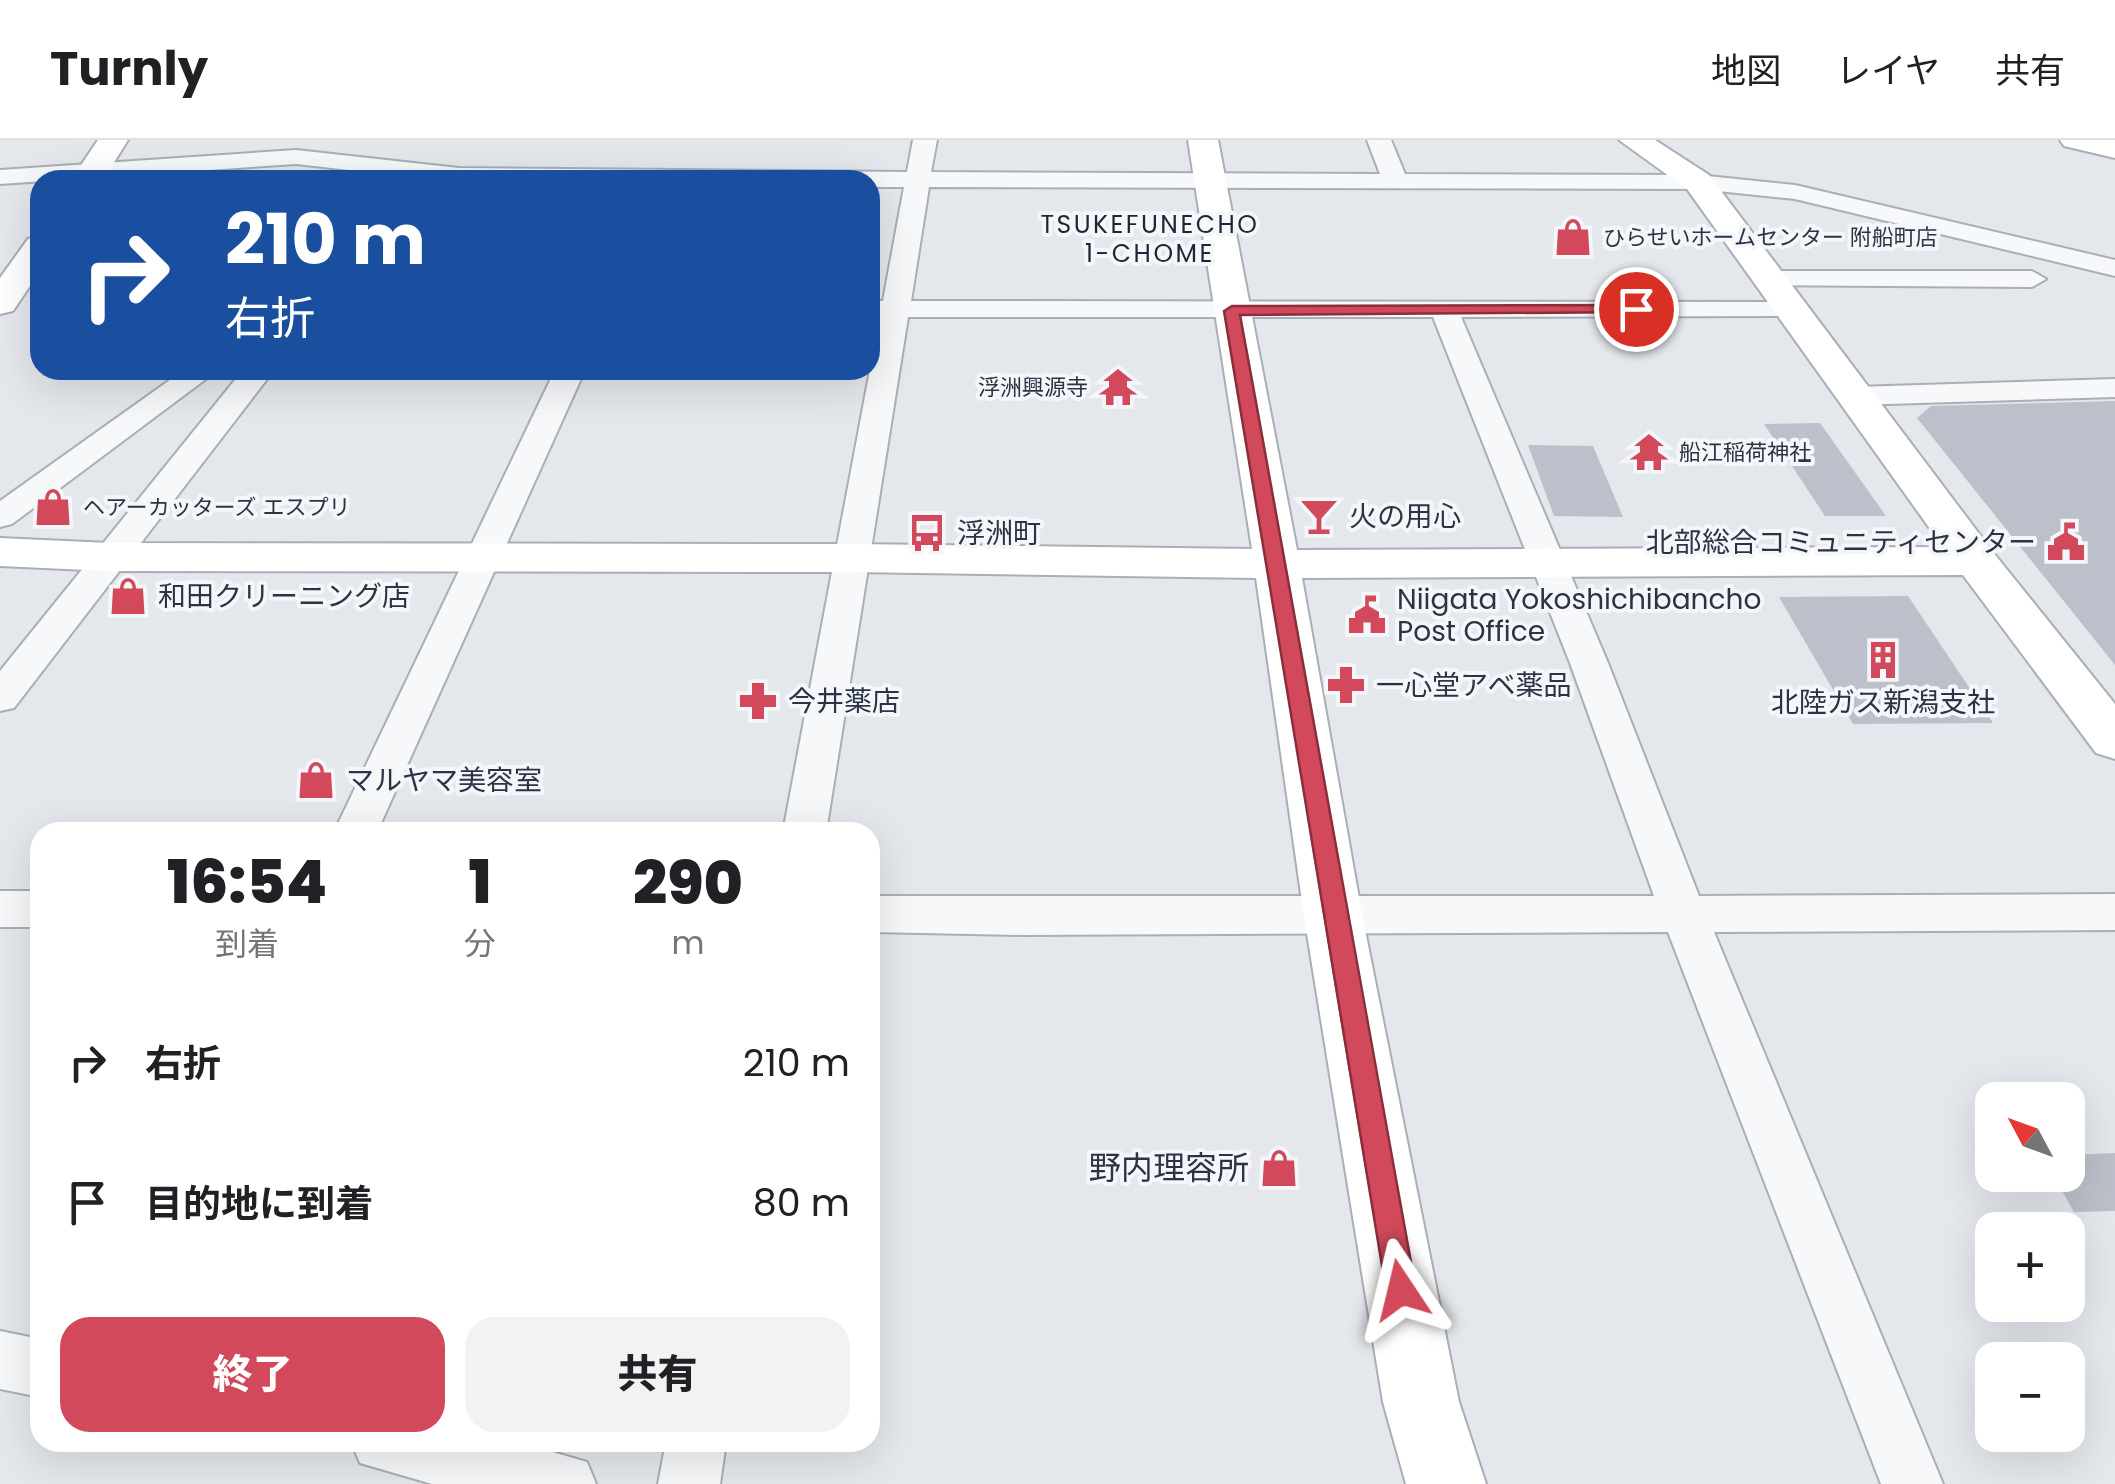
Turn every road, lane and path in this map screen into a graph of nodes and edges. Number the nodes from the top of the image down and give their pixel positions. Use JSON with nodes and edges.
{"nodes":[{"id":1,"x":113,"y":140,"type":"edge"},
{"id":2,"x":925,"y":140,"type":"edge"},
{"id":3,"x":1202,"y":140,"type":"edge"},
{"id":4,"x":1379,"y":140,"type":"edge"},
{"id":5,"x":1634,"y":140,"type":"edge"},
{"id":6,"x":2074,"y":140,"type":"edge"},
{"id":7,"x":300,"y":148,"type":"edge"},
{"id":8,"x":2115,"y":149,"type":"edge"},
{"id":9,"x":489,"y":152,"type":"dead end"},
{"id":10,"x":676,"y":153,"type":"dead end"},
{"id":11,"x":93,"y":170,"type":"edge"},
{"id":12,"x":129,"y":170,"type":"edge"},
{"id":13,"x":418,"y":170,"type":"edge"},
{"id":14,"x":465,"y":170,"type":"edge"},
{"id":15,"x":668,"y":170,"type":"edge"},
{"id":16,"x":30,"y":176,"type":"edge"},
{"id":17,"x":0,"y":177,"type":"edge"},
{"id":18,"x":880,"y":179,"type":"edge"},
{"id":19,"x":919,"y":179,"type":"junction"},
{"id":20,"x":1209,"y":179,"type":"junction"},
{"id":21,"x":1396,"y":180,"type":"junction"},
{"id":22,"x":1698,"y":182,"type":"junction"},
{"id":23,"x":30,"y":260,"type":"edge"},
{"id":24,"x":2115,"y":268,"type":"edge"},
{"id":25,"x":2032,"y":279,"type":"dead end"},
{"id":26,"x":1780,"y":294,"type":"junction"},
{"id":27,"x":0,"y":302,"type":"edge"},
{"id":28,"x":882,"y":309,"type":"edge"},
{"id":29,"x":1444,"y":310,"type":"junction"},
{"id":30,"x":1232,"y":311,"type":"junction"},
{"id":31,"x":188,"y":380,"type":"edge"},
{"id":32,"x":251,"y":380,"type":"edge"},
{"id":33,"x":565,"y":380,"type":"edge"},
{"id":34,"x":873,"y":380,"type":"edge"},
{"id":35,"x":2115,"y":388,"type":"edge"},
{"id":36,"x":1855,"y":396,"type":"junction"},
{"id":37,"x":0,"y":517,"type":"edge"},
{"id":38,"x":0,"y":552,"type":"edge"},
{"id":39,"x":108,"y":557,"type":"junction"},
{"id":40,"x":484,"y":558,"type":"junction"},
{"id":41,"x":852,"y":558,"type":"junction"},
{"id":42,"x":1546,"y":560,"type":"junction"},
{"id":43,"x":1976,"y":562,"type":"junction"},
{"id":44,"x":1276,"y":564,"type":"junction"},
{"id":45,"x":0,"y":698,"type":"edge"},
{"id":46,"x":2115,"y":740,"type":"edge"},
{"id":47,"x":359,"y":822,"type":"edge"},
{"id":48,"x":806,"y":822,"type":"edge"},
{"id":49,"x":0,"y":909,"type":"edge"},
{"id":50,"x":30,"y":909,"type":"edge"},
{"id":51,"x":2115,"y":912,"type":"edge"},
{"id":52,"x":880,"y":914,"type":"edge"},
{"id":53,"x":1683,"y":914,"type":"junction"},
{"id":54,"x":1333,"y":915,"type":"junction"},
{"id":55,"x":0,"y":1360,"type":"edge"},
{"id":56,"x":30,"y":1366,"type":"edge"},
{"id":57,"x":425,"y":1452,"type":"edge"},
{"id":58,"x":694,"y":1452,"type":"edge"},
{"id":59,"x":564,"y":1484,"type":"edge"},
{"id":60,"x":689,"y":1484,"type":"edge"},
{"id":61,"x":1446,"y":1484,"type":"edge"},
{"id":62,"x":1912,"y":1484,"type":"edge"}],
"edges":[{"from":1,"to":11,"type":"street"},
{"from":2,"to":19,"type":"street"},
{"from":3,"to":20,"type":"street"},
{"from":4,"to":21,"type":"street"},
{"from":5,"to":22,"type":"street"},
{"from":6,"to":8,"type":"street"},
{"from":7,"to":12,"type":"street"},
{"from":7,"to":13,"type":"street"},
{"from":9,"to":14,"type":"street"},
{"from":10,"to":15,"type":"street"},
{"from":16,"to":17,"type":"street"},
{"from":18,"to":19,"type":"street"},
{"from":19,"to":20,"type":"street"},
{"from":19,"to":28,"type":"street"},
{"from":20,"to":21,"type":"street"},
{"from":20,"to":30,"type":"street"},
{"from":21,"to":22,"type":"street"},
{"from":22,"to":24,"type":"street"},
{"from":22,"to":26,"type":"street"},
{"from":23,"to":27,"type":"street"},
{"from":25,"to":26,"type":"street"},
{"from":26,"to":29,"type":"street"},
{"from":26,"to":36,"type":"street"},
{"from":28,"to":30,"type":"street"},
{"from":29,"to":30,"type":"street"},
{"from":29,"to":42,"type":"street"},
{"from":30,"to":44,"type":"street"},
{"from":31,"to":37,"type":"street"},
{"from":32,"to":39,"type":"street"},
{"from":33,"to":40,"type":"street"},
{"from":34,"to":41,"type":"street"},
{"from":35,"to":36,"type":"street"},
{"from":36,"to":43,"type":"street"},
{"from":38,"to":39,"type":"street"},
{"from":39,"to":40,"type":"street"},
{"from":39,"to":45,"type":"street"},
{"from":40,"to":41,"type":"street"},
{"from":40,"to":47,"type":"street"},
{"from":41,"to":44,"type":"street"},
{"from":41,"to":48,"type":"street"},
{"from":42,"to":43,"type":"street"},
{"from":42,"to":44,"type":"street"},
{"from":42,"to":53,"type":"street"},
{"from":43,"to":46,"type":"street"},
{"from":44,"to":54,"type":"street"},
{"from":49,"to":50,"type":"street"},
{"from":51,"to":53,"type":"street"},
{"from":52,"to":54,"type":"street"},
{"from":53,"to":54,"type":"street"},
{"from":53,"to":62,"type":"street"},
{"from":54,"to":61,"type":"street"},
{"from":55,"to":56,"type":"street"},
{"from":57,"to":59,"type":"street"},
{"from":58,"to":60,"type":"street"}]}
